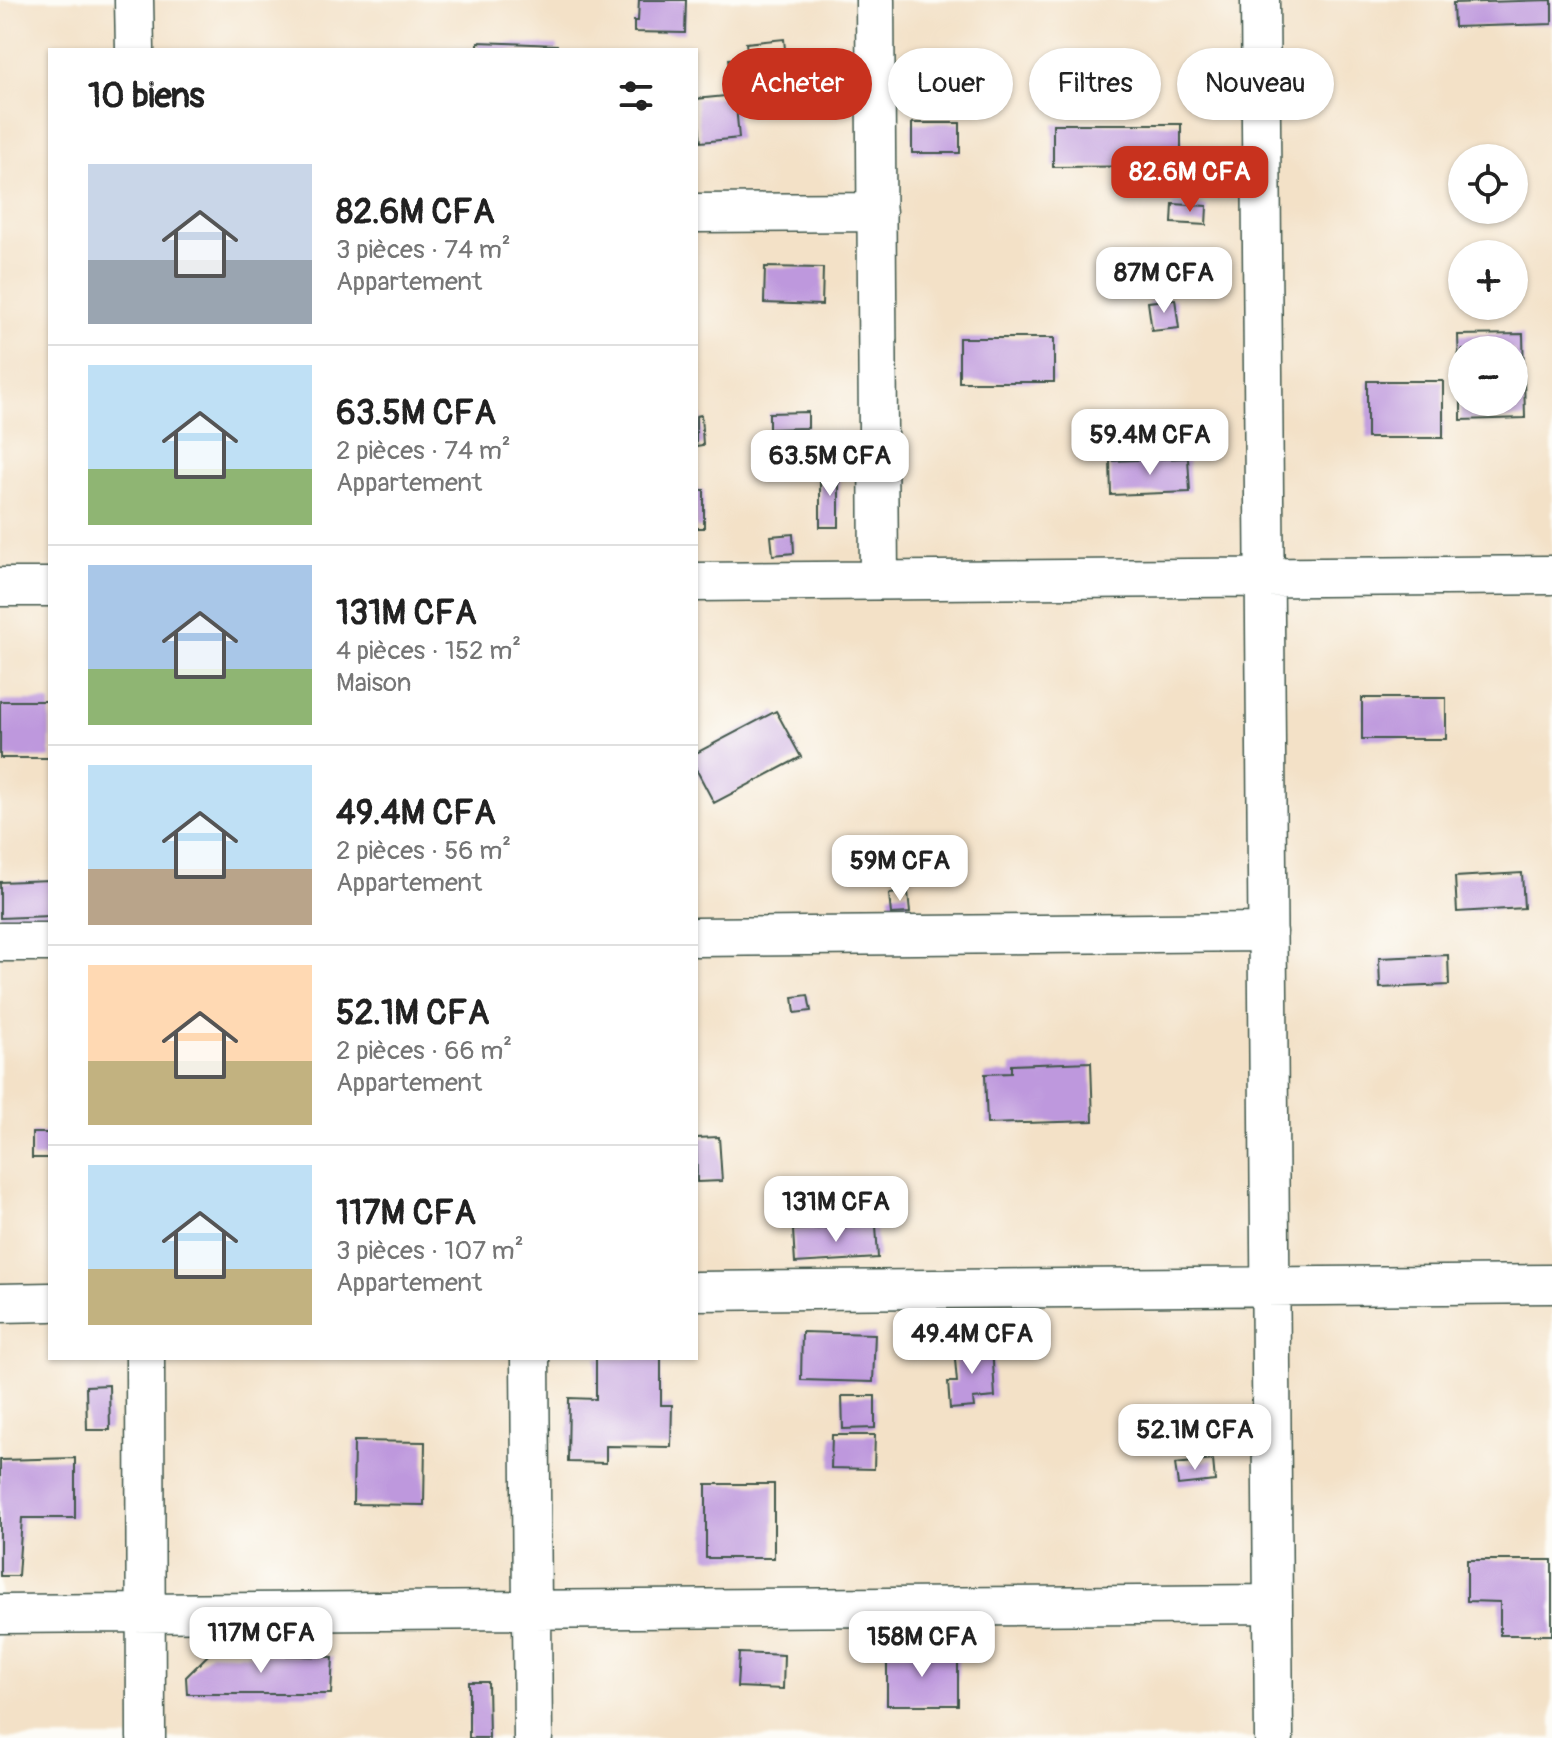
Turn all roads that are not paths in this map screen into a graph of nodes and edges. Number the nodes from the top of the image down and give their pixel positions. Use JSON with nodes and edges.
{"nodes":[{"id":1,"x":134,"y":0,"type":"edge"},
{"id":2,"x":875,"y":0,"type":"edge"},
{"id":3,"x":1260,"y":0,"type":"edge"},
{"id":4,"x":135,"y":48,"type":"edge"},
{"id":5,"x":877,"y":212,"type":"junction"},
{"id":6,"x":698,"y":213,"type":"edge"},
{"id":7,"x":1552,"y":575,"type":"edge"},
{"id":8,"x":1265,"y":578,"type":"junction"},
{"id":9,"x":879,"y":580,"type":"junction"},
{"id":10,"x":698,"y":582,"type":"edge"},
{"id":11,"x":0,"y":587,"type":"edge"},
{"id":12,"x":48,"y":587,"type":"edge"},
{"id":13,"x":1268,"y":932,"type":"junction"},
{"id":14,"x":698,"y":937,"type":"edge"},
{"id":15,"x":0,"y":942,"type":"edge"},
{"id":16,"x":48,"y":942,"type":"edge"},
{"id":17,"x":1552,"y":1284,"type":"edge"},
{"id":18,"x":1271,"y":1286,"type":"junction"},
{"id":19,"x":698,"y":1291,"type":"edge"},
{"id":20,"x":48,"y":1302,"type":"edge"},
{"id":21,"x":0,"y":1303,"type":"edge"},
{"id":22,"x":145,"y":1360,"type":"edge"},
{"id":23,"x":530,"y":1360,"type":"edge"},
{"id":24,"x":1273,"y":1604,"type":"junction"},
{"id":25,"x":532,"y":1609,"type":"junction"},
{"id":26,"x":147,"y":1612,"type":"junction"},
{"id":27,"x":0,"y":1614,"type":"edge"},
{"id":28,"x":146,"y":1738,"type":"edge"},
{"id":29,"x":533,"y":1738,"type":"edge"},
{"id":30,"x":1274,"y":1738,"type":"edge"}],
"edges":[{"from":1,"to":4,"type":"street"},
{"from":2,"to":5,"type":"street"},
{"from":3,"to":8,"type":"street"},
{"from":5,"to":6,"type":"street"},
{"from":5,"to":9,"type":"street"},
{"from":7,"to":8,"type":"street"},
{"from":8,"to":9,"type":"street"},
{"from":8,"to":13,"type":"street"},
{"from":9,"to":10,"type":"street"},
{"from":11,"to":12,"type":"street"},
{"from":13,"to":14,"type":"street"},
{"from":13,"to":18,"type":"street"},
{"from":15,"to":16,"type":"street"},
{"from":17,"to":18,"type":"street"},
{"from":18,"to":19,"type":"street"},
{"from":18,"to":24,"type":"street"},
{"from":20,"to":21,"type":"street"},
{"from":22,"to":26,"type":"street"},
{"from":23,"to":25,"type":"street"},
{"from":24,"to":25,"type":"street"},
{"from":24,"to":30,"type":"street"},
{"from":25,"to":26,"type":"street"},
{"from":25,"to":29,"type":"street"},
{"from":26,"to":27,"type":"street"},
{"from":26,"to":28,"type":"street"}]}
